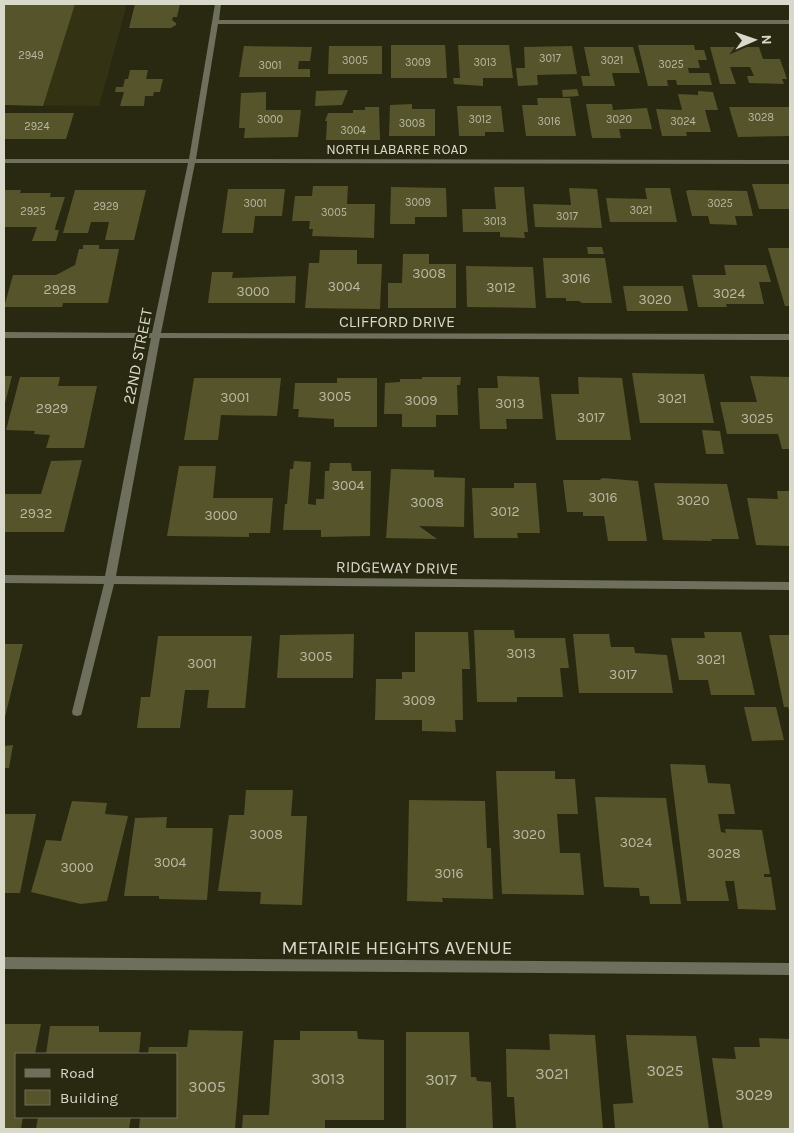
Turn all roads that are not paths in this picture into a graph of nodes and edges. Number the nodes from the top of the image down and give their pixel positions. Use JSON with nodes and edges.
{"nodes":[{"id":1,"x":218,"y":4,"type":"edge"},
{"id":2,"x":215,"y":22,"type":"junction"},
{"id":3,"x":790,"y":22,"type":"edge"},
{"id":4,"x":4,"y":161,"type":"edge"},
{"id":5,"x":192,"y":161,"type":"junction"},
{"id":6,"x":790,"y":162,"type":"edge"},
{"id":7,"x":4,"y":335,"type":"edge"},
{"id":8,"x":156,"y":336,"type":"junction"},
{"id":9,"x":790,"y":336,"type":"edge"},
{"id":10,"x":4,"y":579,"type":"edge"},
{"id":11,"x":110,"y":579,"type":"junction"},
{"id":12,"x":790,"y":586,"type":"edge"},
{"id":13,"x":77,"y":712,"type":"dead end"},
{"id":14,"x":4,"y":963,"type":"edge"},
{"id":15,"x":790,"y":969,"type":"edge"}],
"edges":[{"from":1,"to":2,"type":"street","name":"22ND STREET"},
{"from":2,"to":3,"type":"street"},
{"from":2,"to":5,"type":"street","name":"22ND STREET"},
{"from":4,"to":5,"type":"street","name":"NORTH LABARRE ROAD"},
{"from":5,"to":6,"type":"street","name":"NORTH LABARRE ROAD"},
{"from":5,"to":8,"type":"street","name":"22ND STREET"},
{"from":7,"to":8,"type":"street","name":"CLIFFORD DRIVE"},
{"from":8,"to":9,"type":"street","name":"CLIFFORD DRIVE"},
{"from":8,"to":11,"type":"street","name":"22ND STREET"},
{"from":10,"to":11,"type":"street","name":"RIDGEWAY DRIVE"},
{"from":11,"to":12,"type":"street","name":"RIDGEWAY DRIVE"},
{"from":11,"to":13,"type":"street","name":"22ND STREET"},
{"from":14,"to":15,"type":"street","name":"METAIRIE HEIGHTS AVENUE"}]}
